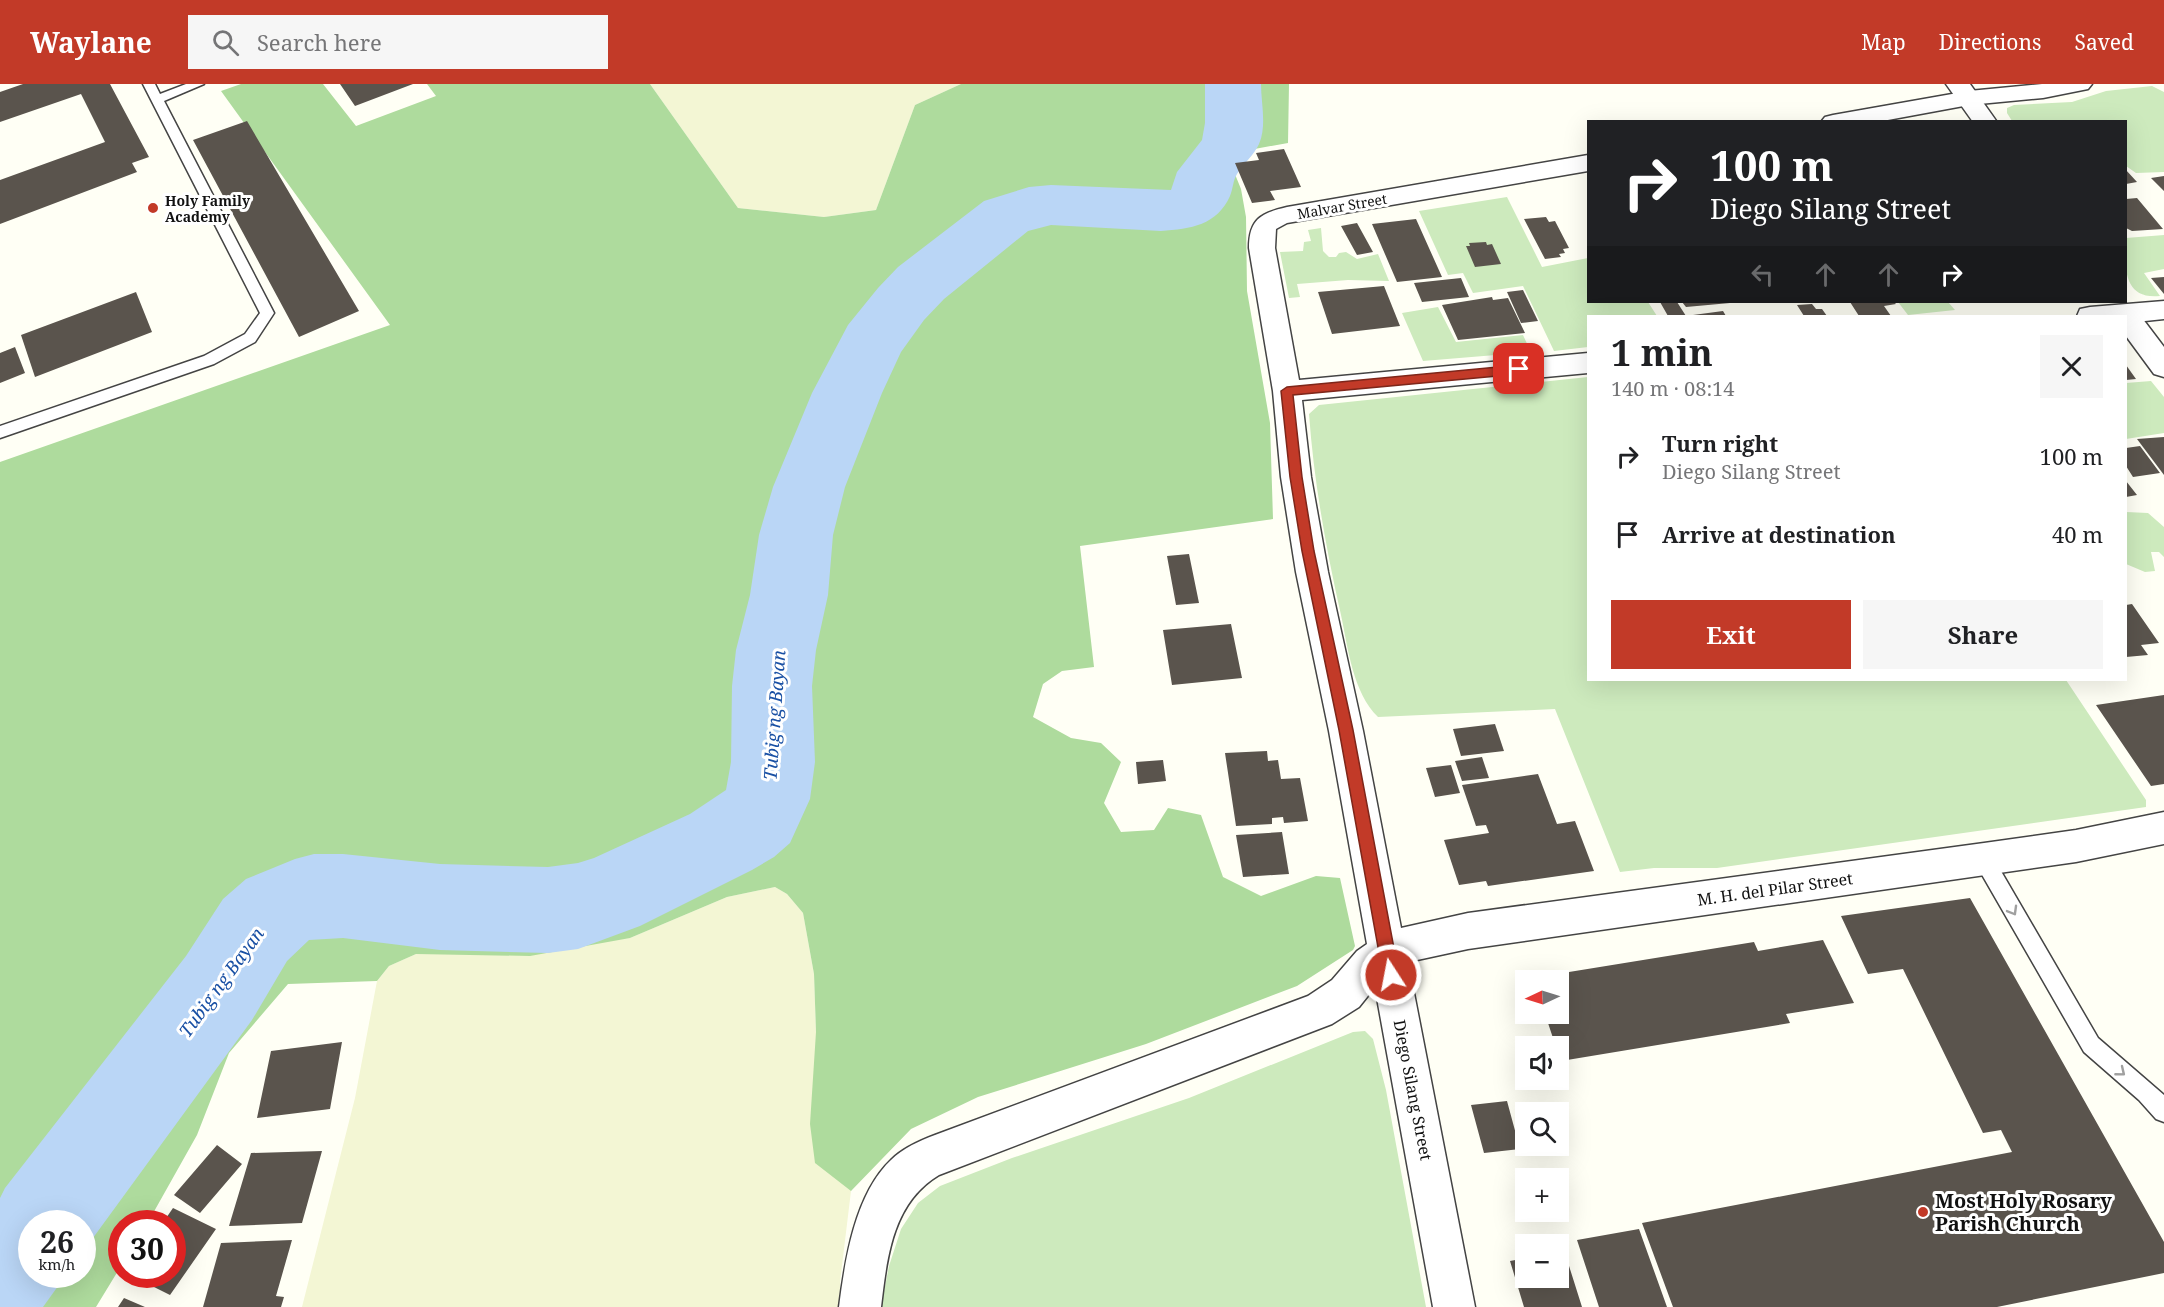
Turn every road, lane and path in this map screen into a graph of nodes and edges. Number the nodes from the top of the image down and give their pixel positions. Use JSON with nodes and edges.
{"nodes":[{"id":1,"x":149,"y":84,"type":"edge"},
{"id":2,"x":198,"y":84,"type":"edge"},
{"id":3,"x":2080,"y":84,"type":"edge"},
{"id":4,"x":1963,"y":91,"type":"edge"},
{"id":5,"x":156,"y":100,"type":"junction"},
{"id":6,"x":1841,"y":120,"type":"edge"},
{"id":7,"x":1984,"y":120,"type":"edge"},
{"id":8,"x":1587,"y":163,"type":"edge"},
{"id":9,"x":2164,"y":310,"type":"edge"},
{"id":10,"x":2122,"y":312,"type":"edge"},
{"id":11,"x":2098,"y":315,"type":"edge"},
{"id":12,"x":2127,"y":319,"type":"edge"},
{"id":13,"x":1587,"y":363,"type":"edge"},
{"id":14,"x":2164,"y":367,"type":"edge"},
{"id":15,"x":1287,"y":391,"type":"junction"},
{"id":16,"x":0,"y":432,"type":"edge"},
{"id":17,"x":2164,"y":828,"type":"edge"},
{"id":18,"x":1984,"y":860,"type":"junction"},
{"id":19,"x":1387,"y":953,"type":"junction"},
{"id":20,"x":2164,"y":1111,"type":"edge"},
{"id":21,"x":860,"y":1307,"type":"edge"},
{"id":22,"x":1454,"y":1307,"type":"edge"}],
"edges":[{"from":1,"to":5,"type":"lane"},
{"from":2,"to":5,"type":"lane"},
{"from":3,"to":4,"type":"street"},
{"from":4,"to":6,"type":"street"},
{"from":4,"to":7,"type":"street"},
{"from":5,"to":16,"type":"lane"},
{"from":8,"to":15,"type":"street","name":"Malvar Street"},
{"from":9,"to":10,"type":"street"},
{"from":10,"to":11,"type":"street"},
{"from":12,"to":14,"type":"street"},
{"from":13,"to":15,"type":"street"},
{"from":15,"to":19,"type":"street","name":"Diego Silang Street"},
{"from":17,"to":18,"type":"street","name":"M. H. del Pilar Street"},
{"from":18,"to":19,"type":"street","name":"M. H. del Pilar Street"},
{"from":18,"to":20,"type":"lane","one_way":true},
{"from":19,"to":21,"type":"street"},
{"from":19,"to":22,"type":"street","name":"Diego Silang Street"}]}
